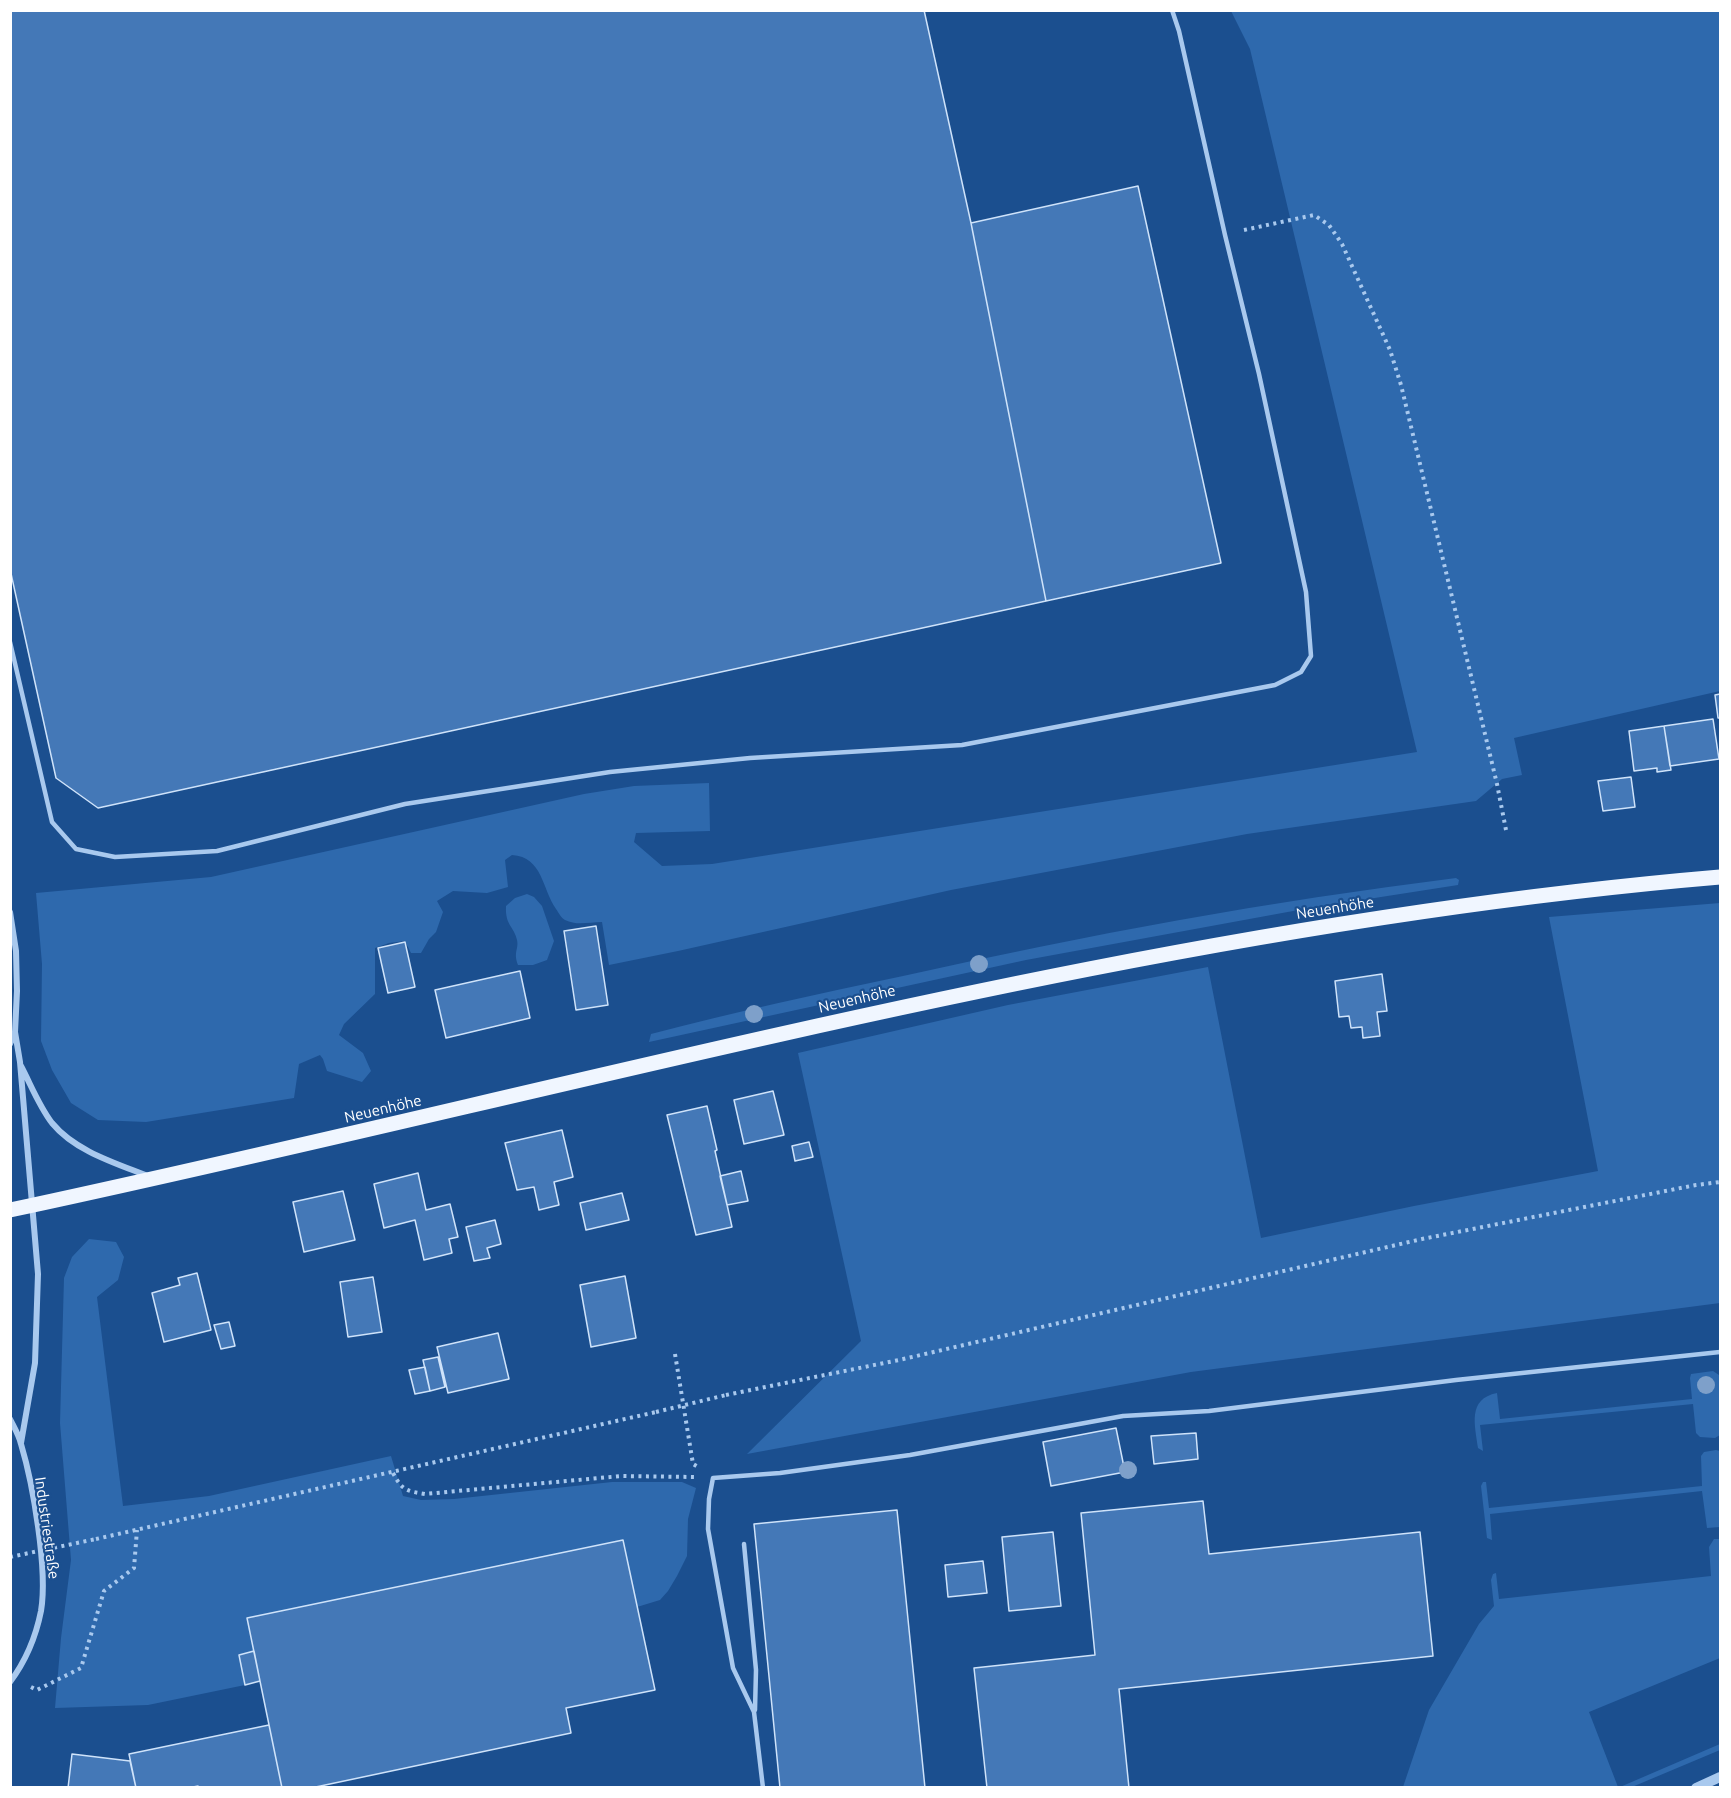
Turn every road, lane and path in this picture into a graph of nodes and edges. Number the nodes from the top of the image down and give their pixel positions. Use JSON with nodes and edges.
{"nodes":[{"id":1,"x":1172,"y":10,"type":"edge"},
{"id":2,"x":1225,"y":235,"type":"junction"},
{"id":3,"x":10,"y":642,"type":"edge"},
{"id":4,"x":1506,"y":830,"type":"dead end"},
{"id":5,"x":1720,"y":877,"type":"edge"},
{"id":6,"x":10,"y":912,"type":"edge"},
{"id":7,"x":15,"y":1032,"type":"junction"},
{"id":8,"x":10,"y":1044,"type":"edge"},
{"id":9,"x":20,"y":1062,"type":"junction"},
{"id":10,"x":157,"y":1179,"type":"junction"},
{"id":11,"x":1720,"y":1182,"type":"edge"},
{"id":12,"x":31,"y":1206,"type":"junction"},
{"id":13,"x":10,"y":1210,"type":"edge"},
{"id":14,"x":1720,"y":1352,"type":"edge"},
{"id":15,"x":675,"y":1354,"type":"dead end"},
{"id":16,"x":10,"y":1419,"type":"edge"},
{"id":17,"x":21,"y":1443,"type":"junction"},
{"id":18,"x":393,"y":1473,"type":"junction"},
{"id":19,"x":713,"y":1478,"type":"junction"},
{"id":20,"x":137,"y":1530,"type":"junction"},
{"id":21,"x":744,"y":1544,"type":"dead end"},
{"id":22,"x":10,"y":1557,"type":"edge"},
{"id":23,"x":13,"y":1679,"type":"edge"},
{"id":24,"x":754,"y":1712,"type":"junction"},
{"id":25,"x":1720,"y":1777,"type":"edge"},
{"id":26,"x":763,"y":1788,"type":"edge"},
{"id":27,"x":1696,"y":1788,"type":"edge"}],
"edges":[{"from":1,"to":2,"type":"lane"},
{"from":2,"to":3,"type":"lane"},
{"from":2,"to":4,"type":"path"},
{"from":5,"to":10,"type":"main road","name":"Neuenhöhe"},
{"from":6,"to":7,"type":"street"},
{"from":7,"to":8,"type":"street"},
{"from":7,"to":9,"type":"street"},
{"from":9,"to":10,"type":"street"},
{"from":9,"to":12,"type":"street","name":"Industriestraße"},
{"from":10,"to":12,"type":"main road","name":"Neuenhöhe"},
{"from":11,"to":18,"type":"path","bridge":true},
{"from":12,"to":13,"type":"main road","name":"Neuenhöhe"},
{"from":12,"to":17,"type":"street","name":"Industriestraße"},
{"from":14,"to":19,"type":"lane"},
{"from":15,"to":19,"type":"path"},
{"from":16,"to":17,"type":"street","name":"Industriestraße"},
{"from":17,"to":23,"type":"street","name":"Industriestraße"},
{"from":18,"to":19,"type":"path"},
{"from":18,"to":20,"type":"path"},
{"from":19,"to":24,"type":"lane"},
{"from":20,"to":22,"type":"path","bridge":true},
{"from":20,"to":23,"type":"path"},
{"from":21,"to":24,"type":"lane"},
{"from":24,"to":26,"type":"lane"},
{"from":25,"to":27,"type":"street"}]}
